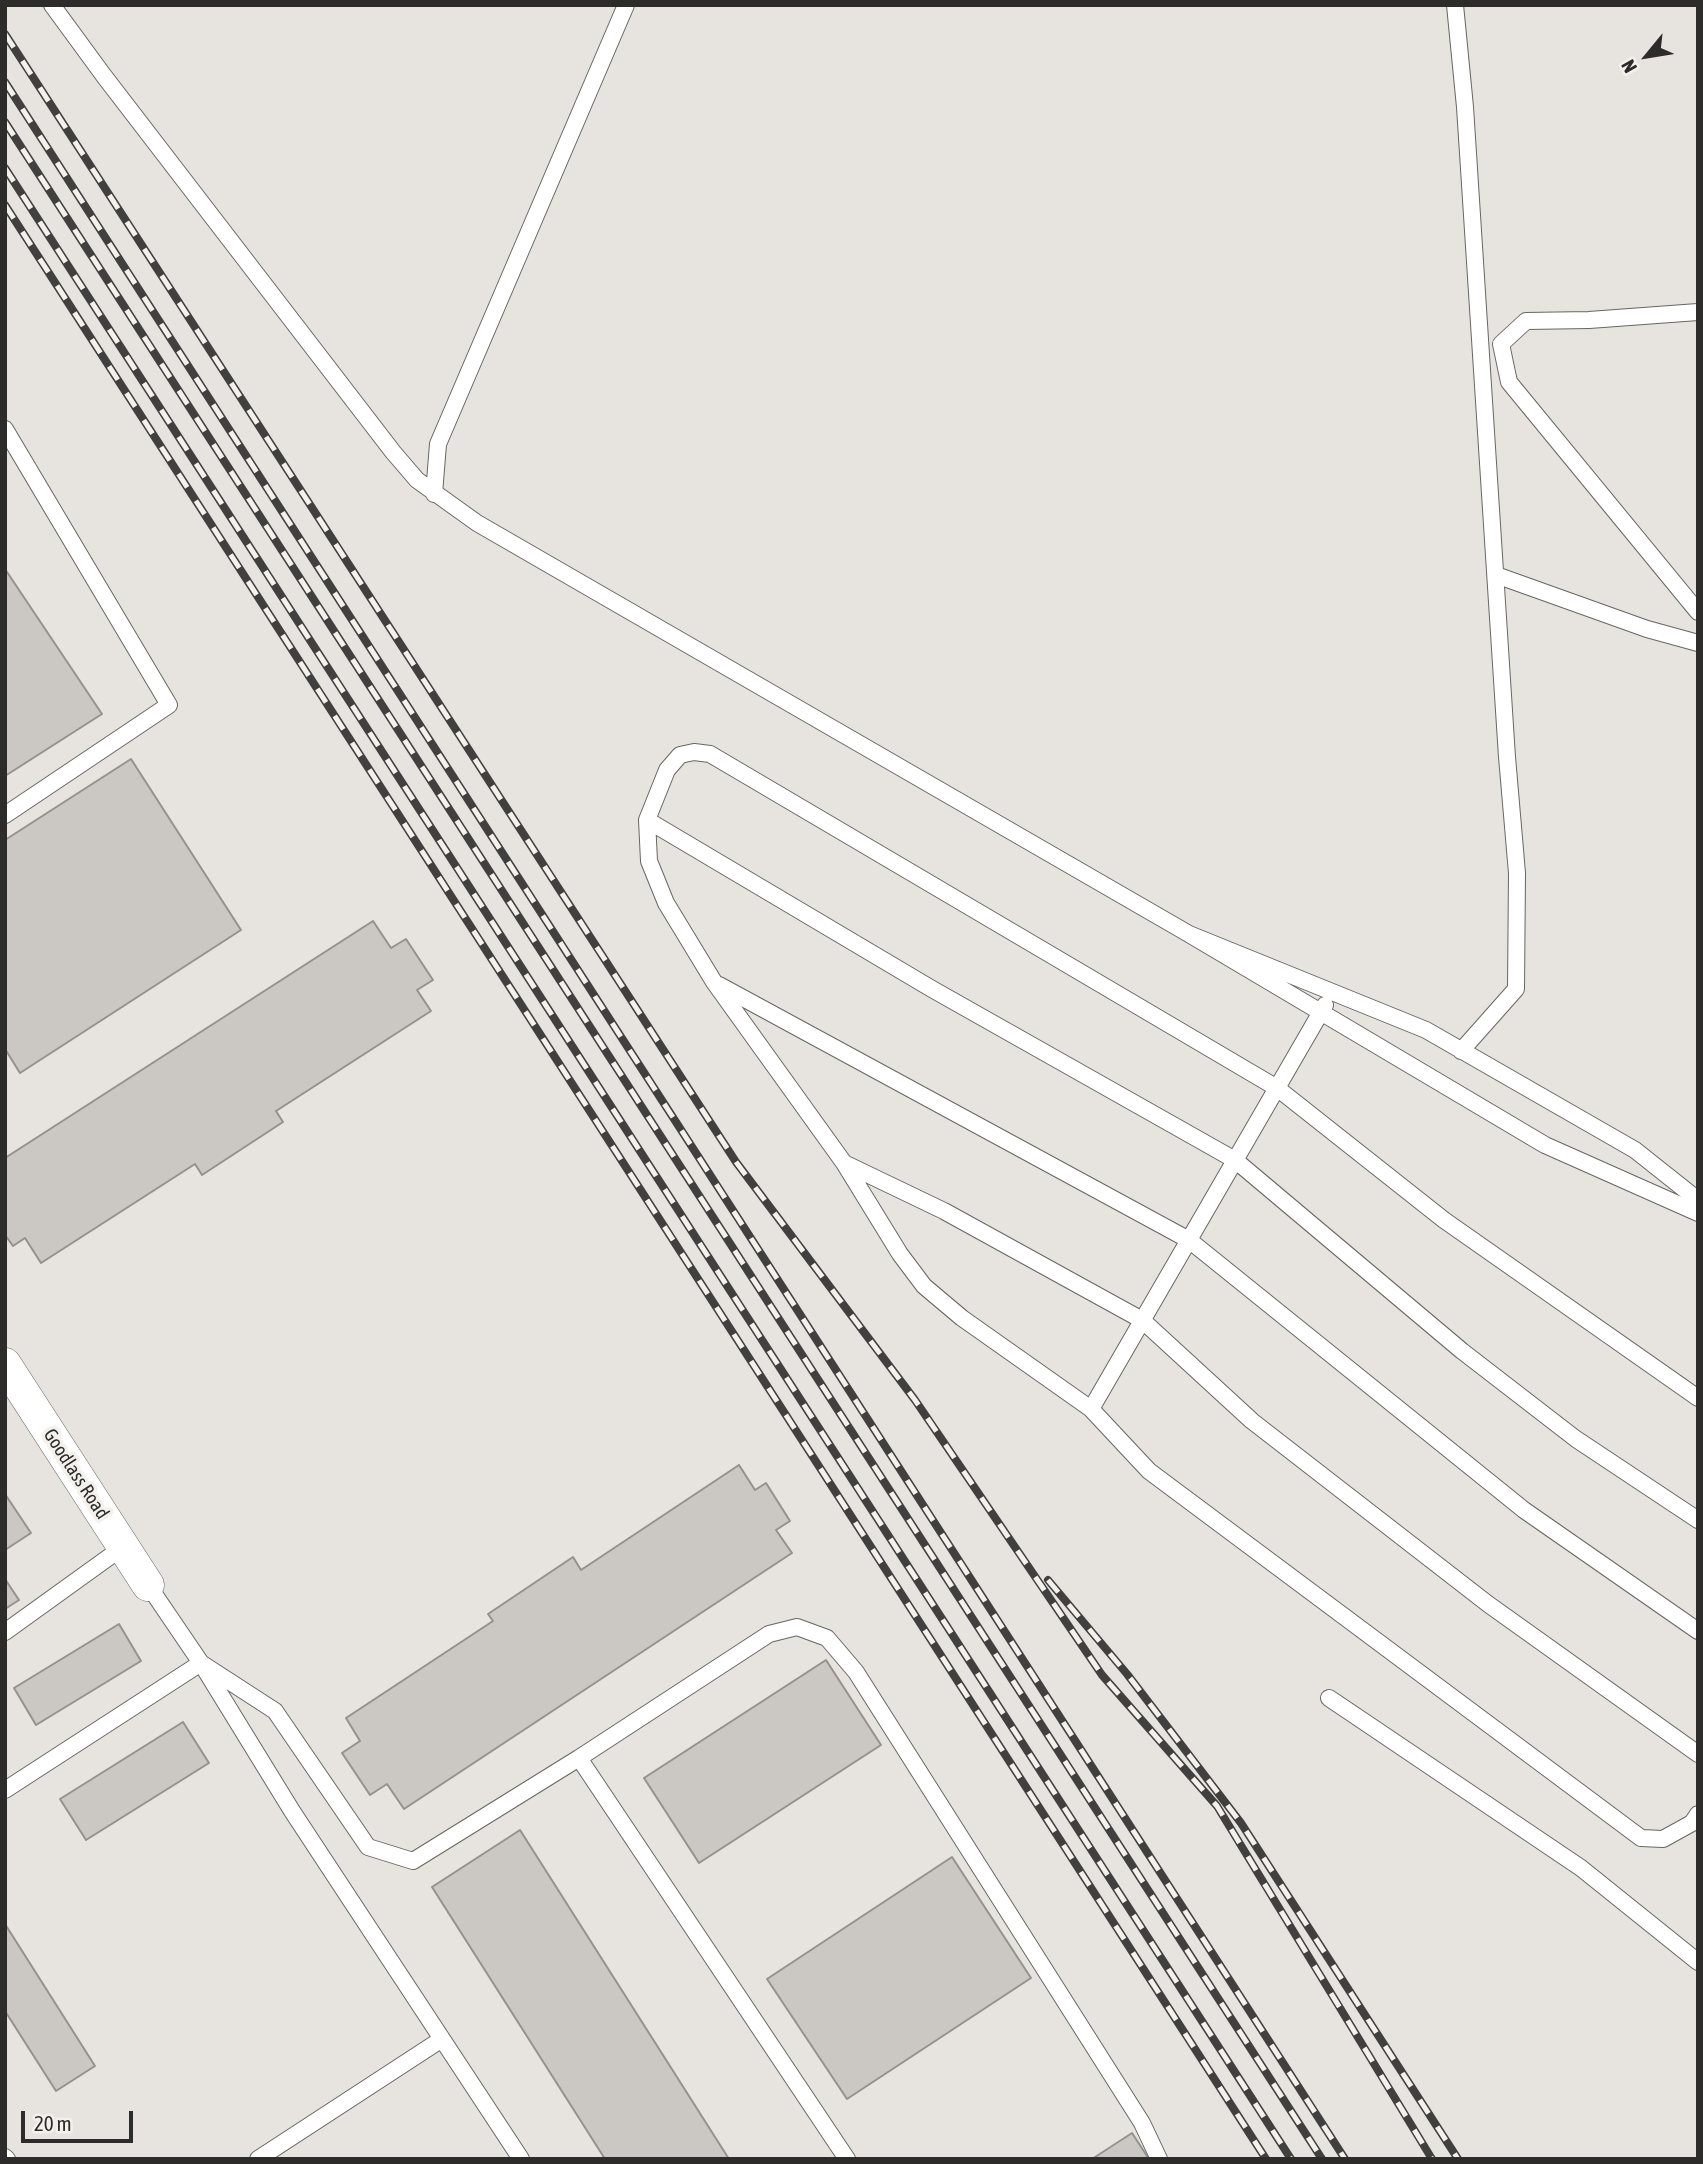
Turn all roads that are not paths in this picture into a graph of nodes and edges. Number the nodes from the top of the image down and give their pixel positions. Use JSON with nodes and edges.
{"nodes":[{"id":1,"x":52,"y":5,"type":"edge"},
{"id":2,"x":626,"y":5,"type":"edge"},
{"id":3,"x":1455,"y":5,"type":"edge"},
{"id":4,"x":1698,"y":312,"type":"edge"},
{"id":5,"x":5,"y":429,"type":"edge"},
{"id":6,"x":434,"y":494,"type":"junction"},
{"id":7,"x":1496,"y":575,"type":"junction"},
{"id":8,"x":1698,"y":612,"type":"edge"},
{"id":9,"x":1698,"y":643,"type":"edge"},
{"id":10,"x":5,"y":815,"type":"edge"},
{"id":11,"x":647,"y":820,"type":"junction"},
{"id":12,"x":1189,"y":934,"type":"junction"},
{"id":13,"x":714,"y":982,"type":"junction"},
{"id":14,"x":1333,"y":993,"type":"junction"},
{"id":15,"x":1321,"y":1012,"type":"junction"},
{"id":16,"x":1461,"y":1051,"type":"junction"},
{"id":17,"x":1277,"y":1088,"type":"junction"},
{"id":18,"x":1235,"y":1160,"type":"junction"},
{"id":19,"x":844,"y":1163,"type":"junction"},
{"id":20,"x":1698,"y":1200,"type":"edge"},
{"id":21,"x":1698,"y":1213,"type":"edge"},
{"id":22,"x":1189,"y":1240,"type":"junction"},
{"id":23,"x":1143,"y":1320,"type":"junction"},
{"id":24,"x":5,"y":1364,"type":"edge"},
{"id":25,"x":1698,"y":1398,"type":"edge"},
{"id":26,"x":1091,"y":1409,"type":"junction"},
{"id":27,"x":1698,"y":1520,"type":"edge"},
{"id":28,"x":123,"y":1548,"type":"junction"},
{"id":29,"x":148,"y":1585,"type":"joint"},
{"id":30,"x":1698,"y":1631,"type":"edge"},
{"id":31,"x":5,"y":1632,"type":"edge"},
{"id":32,"x":201,"y":1663,"type":"junction"},
{"id":33,"x":1329,"y":1698,"type":"dead end"},
{"id":34,"x":1698,"y":1754,"type":"edge"},
{"id":35,"x":579,"y":1758,"type":"junction"},
{"id":36,"x":5,"y":1790,"type":"edge"},
{"id":37,"x":1698,"y":1814,"type":"edge"},
{"id":38,"x":1698,"y":1962,"type":"edge"},
{"id":39,"x":442,"y":2039,"type":"junction"},
{"id":40,"x":258,"y":2159,"type":"edge"},
{"id":41,"x":521,"y":2159,"type":"edge"},
{"id":42,"x":846,"y":2159,"type":"edge"},
{"id":43,"x":1159,"y":2159,"type":"edge"}],
"edges":[{"from":1,"to":6,"type":"lane"},
{"from":2,"to":6,"type":"lane"},
{"from":3,"to":7,"type":"lane"},
{"from":4,"to":8,"type":"lane"},
{"from":5,"to":10,"type":"lane"},
{"from":6,"to":12,"type":"lane"},
{"from":7,"to":9,"type":"lane"},
{"from":7,"to":16,"type":"lane"},
{"from":11,"to":13,"type":"lane"},
{"from":11,"to":17,"type":"lane"},
{"from":11,"to":18,"type":"lane"},
{"from":12,"to":14,"type":"lane"},
{"from":12,"to":15,"type":"lane"},
{"from":13,"to":19,"type":"lane"},
{"from":13,"to":22,"type":"lane"},
{"from":14,"to":15,"type":"lane"},
{"from":14,"to":16,"type":"lane"},
{"from":15,"to":17,"type":"lane"},
{"from":15,"to":21,"type":"lane"},
{"from":16,"to":20,"type":"lane"},
{"from":17,"to":18,"type":"lane"},
{"from":17,"to":25,"type":"lane"},
{"from":18,"to":22,"type":"lane"},
{"from":18,"to":27,"type":"lane"},
{"from":19,"to":23,"type":"lane"},
{"from":19,"to":26,"type":"lane"},
{"from":22,"to":23,"type":"lane"},
{"from":22,"to":30,"type":"lane"},
{"from":23,"to":26,"type":"lane"},
{"from":23,"to":34,"type":"lane"},
{"from":24,"to":28,"type":"street","name":"Goodlass Road"},
{"from":26,"to":37,"type":"lane"},
{"from":28,"to":29,"type":"street","name":"Goodlass Road"},
{"from":28,"to":31,"type":"lane"},
{"from":29,"to":32,"type":"lane"},
{"from":32,"to":35,"type":"lane"},
{"from":32,"to":36,"type":"lane"},
{"from":32,"to":39,"type":"lane"},
{"from":33,"to":38,"type":"lane"},
{"from":35,"to":42,"type":"lane"},
{"from":35,"to":43,"type":"lane"},
{"from":39,"to":40,"type":"lane"},
{"from":39,"to":41,"type":"lane"}]}
